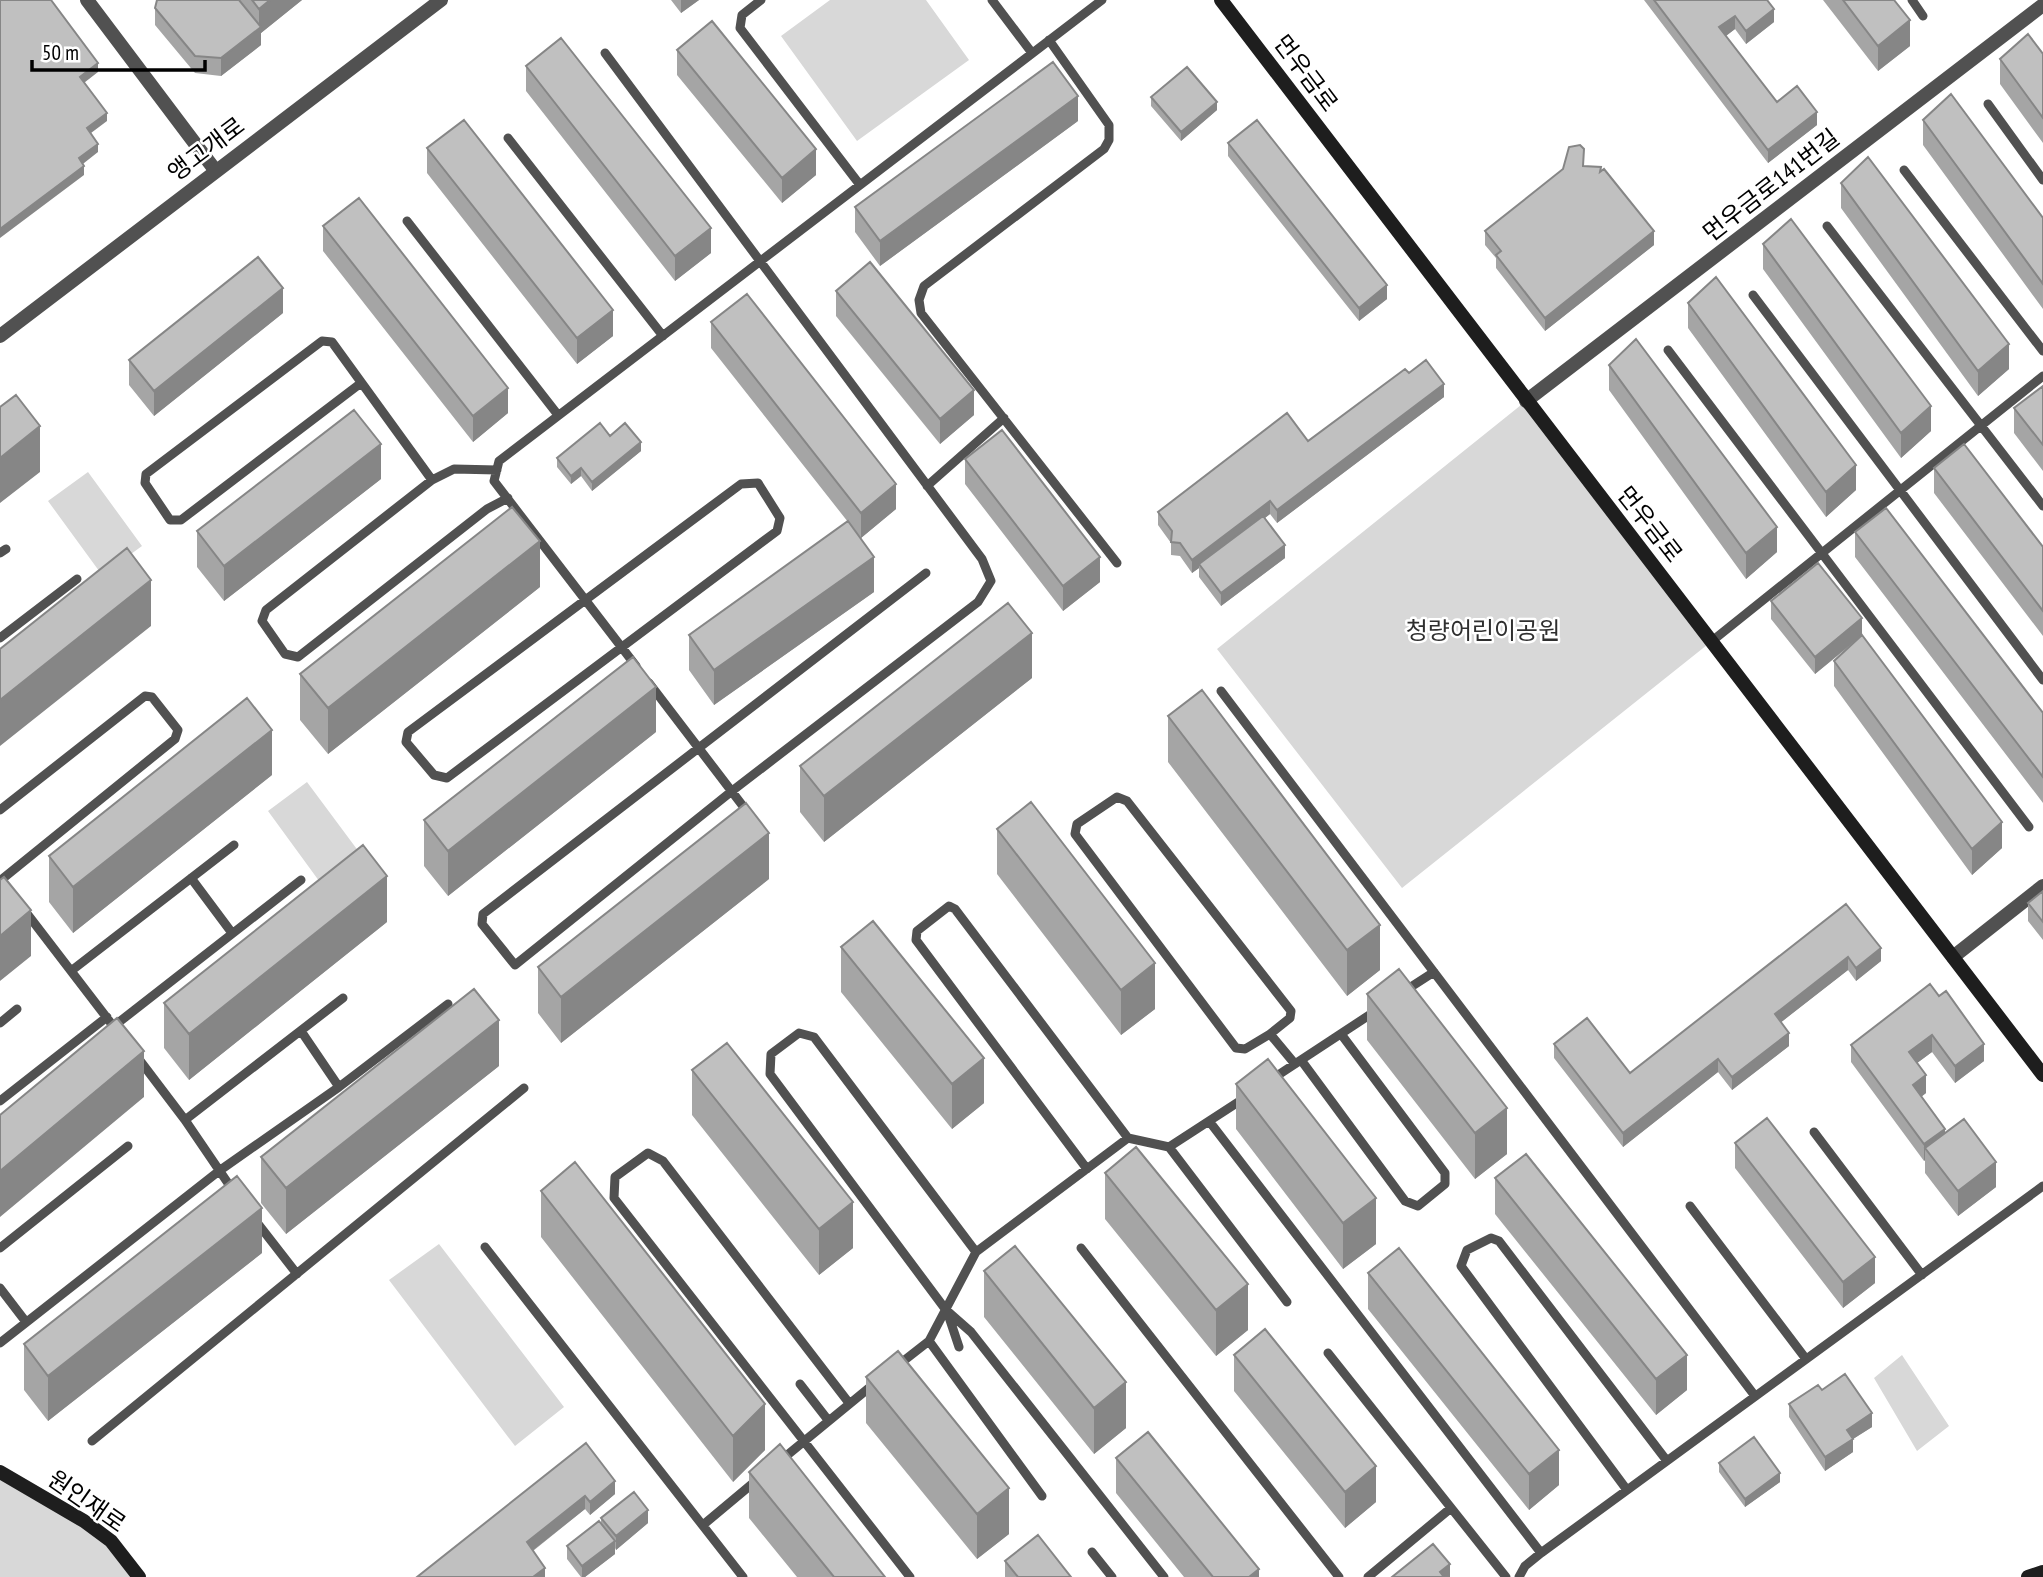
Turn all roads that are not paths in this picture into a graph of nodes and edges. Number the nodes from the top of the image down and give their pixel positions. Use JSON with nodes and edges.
{"nodes":[{"id":1,"x":87,"y":0,"type":"edge"},
{"id":2,"x":442,"y":0,"type":"edge"},
{"id":3,"x":761,"y":0,"type":"edge"},
{"id":4,"x":992,"y":0,"type":"edge"},
{"id":5,"x":1102,"y":0,"type":"edge"},
{"id":6,"x":1221,"y":0,"type":"edge"},
{"id":7,"x":1912,"y":0,"type":"edge"},
{"id":8,"x":2043,"y":5,"type":"edge"},
{"id":9,"x":1923,"y":16,"type":"dead end"},
{"id":10,"x":1049,"y":40,"type":"junction"},
{"id":11,"x":605,"y":53,"type":"dead end"},
{"id":12,"x":1032,"y":53,"type":"junction"},
{"id":13,"x":1987,"y":104,"type":"dead end"},
{"id":14,"x":508,"y":138,"type":"dead end"},
{"id":15,"x":215,"y":170,"type":"junction"},
{"id":16,"x":1904,"y":170,"type":"dead end"},
{"id":17,"x":2043,"y":180,"type":"edge"},
{"id":18,"x":860,"y":185,"type":"junction"},
{"id":19,"x":407,"y":221,"type":"dead end"},
{"id":20,"x":1827,"y":226,"type":"dead end"},
{"id":21,"x":760,"y":261,"type":"junction"},
{"id":22,"x":1753,"y":295,"type":"dead end"},
{"id":23,"x":0,"y":336,"type":"edge"},
{"id":24,"x":663,"y":336,"type":"junction"},
{"id":25,"x":1668,"y":350,"type":"dead end"},
{"id":26,"x":2043,"y":351,"type":"edge"},
{"id":27,"x":2043,"y":376,"type":"edge"},
{"id":28,"x":361,"y":383,"type":"junction"},
{"id":29,"x":1526,"y":401,"type":"junction"},
{"id":30,"x":558,"y":415,"type":"junction"},
{"id":31,"x":1004,"y":418,"type":"junction"},
{"id":32,"x":1981,"y":426,"type":"junction"},
{"id":33,"x":497,"y":470,"type":"junction"},
{"id":34,"x":432,"y":480,"type":"junction"},
{"id":35,"x":928,"y":485,"type":"junction"},
{"id":36,"x":1901,"y":490,"type":"junction"},
{"id":37,"x":508,"y":498,"type":"junction"},
{"id":38,"x":2043,"y":506,"type":"edge"},
{"id":39,"x":1821,"y":554,"type":"junction"},
{"id":40,"x":1117,"y":563,"type":"dead end"},
{"id":41,"x":926,"y":573,"type":"dead end"},
{"id":42,"x":78,"y":579,"type":"dead end"},
{"id":43,"x":585,"y":599,"type":"junction"},
{"id":44,"x":0,"y":638,"type":"edge"},
{"id":45,"x":1712,"y":641,"type":"junction"},
{"id":46,"x":622,"y":647,"type":"junction"},
{"id":47,"x":2043,"y":680,"type":"edge"},
{"id":48,"x":1221,"y":691,"type":"dead end"},
{"id":49,"x":699,"y":748,"type":"junction"},
{"id":50,"x":732,"y":792,"type":"junction"},
{"id":51,"x":0,"y":810,"type":"edge"},
{"id":52,"x":755,"y":822,"type":"edge"},
{"id":53,"x":2029,"y":827,"type":"dead end"},
{"id":54,"x":234,"y":845,"type":"dead end"},
{"id":55,"x":191,"y":878,"type":"junction"},
{"id":56,"x":0,"y":879,"type":"edge"},
{"id":57,"x":301,"y":880,"type":"dead end"},
{"id":58,"x":2043,"y":886,"type":"edge"},
{"id":59,"x":8,"y":890,"type":"edge"},
{"id":60,"x":16,"y":900,"type":"edge"},
{"id":61,"x":232,"y":933,"type":"junction"},
{"id":62,"x":1953,"y":957,"type":"junction"},
{"id":63,"x":71,"y":971,"type":"junction"},
{"id":64,"x":1434,"y":972,"type":"junction"},
{"id":65,"x":1399,"y":995,"type":"edge"},
{"id":66,"x":343,"y":998,"type":"dead end"},
{"id":67,"x":448,"y":1003,"type":"dead end"},
{"id":68,"x":1387,"y":1003,"type":"edge"},
{"id":69,"x":17,"y":1009,"type":"dead end"},
{"id":70,"x":107,"y":1017,"type":"junction"},
{"id":71,"x":0,"y":1023,"type":"edge"},
{"id":72,"x":114,"y":1026,"type":"junction"},
{"id":73,"x":300,"y":1031,"type":"junction"},
{"id":74,"x":1270,"y":1034,"type":"junction"},
{"id":75,"x":1340,"y":1034,"type":"junction"},
{"id":76,"x":121,"y":1037,"type":"edge"},
{"id":77,"x":130,"y":1047,"type":"edge"},
{"id":78,"x":1298,"y":1062,"type":"junction"},
{"id":79,"x":2043,"y":1075,"type":"edge"},
{"id":80,"x":1263,"y":1085,"type":"edge"},
{"id":81,"x":339,"y":1087,"type":"junction"},
{"id":82,"x":524,"y":1088,"type":"dead end"},
{"id":83,"x":1252,"y":1093,"type":"edge"},
{"id":84,"x":0,"y":1100,"type":"edge"},
{"id":85,"x":185,"y":1120,"type":"junction"},
{"id":86,"x":1209,"y":1121,"type":"junction"},
{"id":87,"x":1814,"y":1132,"type":"dead end"},
{"id":88,"x":1128,"y":1138,"type":"junction"},
{"id":89,"x":128,"y":1146,"type":"dead end"},
{"id":90,"x":1169,"y":1147,"type":"junction"},
{"id":91,"x":1087,"y":1169,"type":"junction"},
{"id":92,"x":219,"y":1171,"type":"junction"},
{"id":93,"x":2043,"y":1186,"type":"edge"},
{"id":94,"x":244,"y":1205,"type":"edge"},
{"id":95,"x":1690,"y":1206,"type":"dead end"},
{"id":96,"x":251,"y":1215,"type":"edge"},
{"id":97,"x":485,"y":1247,"type":"dead end"},
{"id":98,"x":0,"y":1248,"type":"edge"},
{"id":99,"x":1081,"y":1248,"type":"dead end"},
{"id":100,"x":976,"y":1252,"type":"junction"},
{"id":101,"x":297,"y":1274,"type":"junction"},
{"id":102,"x":1922,"y":1275,"type":"junction"},
{"id":103,"x":0,"y":1288,"type":"edge"},
{"id":104,"x":1287,"y":1302,"type":"dead end"},
{"id":105,"x":946,"y":1310,"type":"junction"},
{"id":106,"x":26,"y":1322,"type":"junction"},
{"id":107,"x":929,"y":1341,"type":"junction"},
{"id":108,"x":0,"y":1343,"type":"edge"},
{"id":109,"x":960,"y":1347,"type":"dead end"},
{"id":110,"x":1328,"y":1353,"type":"dead end"},
{"id":111,"x":1806,"y":1359,"type":"junction"},
{"id":112,"x":889,"y":1372,"type":"edge"},
{"id":113,"x":879,"y":1380,"type":"edge"},
{"id":114,"x":800,"y":1384,"type":"dead end"},
{"id":115,"x":1755,"y":1396,"type":"junction"},
{"id":116,"x":849,"y":1403,"type":"junction"},
{"id":117,"x":828,"y":1420,"type":"junction"},
{"id":118,"x":805,"y":1440,"type":"junction"},
{"id":119,"x":92,"y":1441,"type":"dead end"},
{"id":120,"x":1667,"y":1461,"type":"junction"},
{"id":121,"x":774,"y":1465,"type":"edge"},
{"id":122,"x":0,"y":1472,"type":"edge"},
{"id":123,"x":764,"y":1474,"type":"edge"},
{"id":124,"x":1628,"y":1490,"type":"junction"},
{"id":125,"x":1042,"y":1496,"type":"dead end"},
{"id":126,"x":1451,"y":1508,"type":"junction"},
{"id":127,"x":703,"y":1525,"type":"junction"},
{"id":128,"x":1093,"y":1552,"type":"dead end"},
{"id":129,"x":1541,"y":1553,"type":"junction"},
{"id":130,"x":2043,"y":1572,"type":"edge"},
{"id":131,"x":139,"y":1577,"type":"edge"},
{"id":132,"x":743,"y":1577,"type":"edge"},
{"id":133,"x":910,"y":1577,"type":"edge"},
{"id":134,"x":1112,"y":1577,"type":"edge"},
{"id":135,"x":1164,"y":1577,"type":"edge"},
{"id":136,"x":1339,"y":1577,"type":"edge"},
{"id":137,"x":1368,"y":1577,"type":"edge"},
{"id":138,"x":1506,"y":1577,"type":"edge"},
{"id":139,"x":1519,"y":1577,"type":"edge"},
{"id":140,"x":2028,"y":1577,"type":"edge"}],
"edges":[{"from":1,"to":15,"type":"street"},
{"from":2,"to":15,"type":"street","name":"앵고개로"},
{"from":3,"to":18,"type":"lane"},
{"from":4,"to":12,"type":"lane"},
{"from":5,"to":10,"type":"lane"},
{"from":6,"to":29,"type":"main road","name":"먼우금로"},
{"from":7,"to":9,"type":"lane"},
{"from":8,"to":29,"type":"street","name":"먼우금로141번길"},
{"from":10,"to":12,"type":"lane"},
{"from":10,"to":31,"type":"lane"},
{"from":11,"to":21,"type":"lane"},
{"from":12,"to":18,"type":"lane"},
{"from":13,"to":17,"type":"lane"},
{"from":14,"to":24,"type":"lane"},
{"from":15,"to":23,"type":"street","name":"앵고개로"},
{"from":16,"to":26,"type":"lane"},
{"from":18,"to":21,"type":"lane"},
{"from":19,"to":30,"type":"lane"},
{"from":20,"to":32,"type":"lane"},
{"from":21,"to":24,"type":"lane"},
{"from":21,"to":35,"type":"lane"},
{"from":22,"to":36,"type":"lane"},
{"from":24,"to":30,"type":"lane"},
{"from":25,"to":39,"type":"lane"},
{"from":27,"to":32,"type":"lane"},
{"from":28,"to":28,"type":"lane"},
{"from":28,"to":34,"type":"lane"},
{"from":29,"to":45,"type":"main road","name":"먼우금로"},
{"from":30,"to":33,"type":"lane"},
{"from":31,"to":35,"type":"lane"},
{"from":31,"to":40,"type":"lane"},
{"from":32,"to":36,"type":"lane"},
{"from":32,"to":38,"type":"lane"},
{"from":33,"to":34,"type":"lane"},
{"from":33,"to":37,"type":"lane"},
{"from":34,"to":37,"type":"lane"},
{"from":35,"to":50,"type":"lane"},
{"from":36,"to":39,"type":"lane"},
{"from":36,"to":47,"type":"lane"},
{"from":37,"to":43,"type":"lane"},
{"from":39,"to":45,"type":"lane"},
{"from":39,"to":53,"type":"lane"},
{"from":41,"to":49,"type":"lane"},
{"from":42,"to":44,"type":"lane"},
{"from":43,"to":46,"type":"lane"},
{"from":43,"to":46,"type":"lane"},
{"from":43,"to":46,"type":"lane"},
{"from":45,"to":62,"type":"main road","name":"먼우금로"},
{"from":46,"to":49,"type":"lane"},
{"from":48,"to":64,"type":"lane"},
{"from":49,"to":50,"type":"lane"},
{"from":49,"to":50,"type":"lane"},
{"from":50,"to":52,"type":"lane"},
{"from":51,"to":56,"type":"lane"},
{"from":54,"to":55,"type":"lane"},
{"from":55,"to":61,"type":"lane"},
{"from":55,"to":63,"type":"lane"},
{"from":56,"to":59,"type":"lane"},
{"from":57,"to":61,"type":"lane"},
{"from":58,"to":62,"type":"street"},
{"from":60,"to":63,"type":"lane"},
{"from":61,"to":72,"type":"lane"},
{"from":62,"to":79,"type":"main road","name":"먼우금로"},
{"from":63,"to":70,"type":"lane"},
{"from":64,"to":65,"type":"lane"},
{"from":64,"to":115,"type":"lane"},
{"from":66,"to":73,"type":"lane"},
{"from":67,"to":81,"type":"lane"},
{"from":68,"to":75,"type":"lane"},
{"from":69,"to":71,"type":"lane"},
{"from":70,"to":72,"type":"lane"},
{"from":70,"to":84,"type":"lane"},
{"from":72,"to":76,"type":"lane"},
{"from":73,"to":81,"type":"lane"},
{"from":73,"to":85,"type":"lane"},
{"from":74,"to":74,"type":"lane"},
{"from":74,"to":78,"type":"lane"},
{"from":75,"to":78,"type":"lane"},
{"from":75,"to":78,"type":"lane"},
{"from":77,"to":85,"type":"lane"},
{"from":78,"to":80,"type":"lane"},
{"from":81,"to":92,"type":"lane"},
{"from":82,"to":101,"type":"lane"},
{"from":83,"to":86,"type":"lane"},
{"from":85,"to":92,"type":"lane"},
{"from":86,"to":90,"type":"lane"},
{"from":86,"to":129,"type":"lane"},
{"from":87,"to":102,"type":"lane"},
{"from":88,"to":90,"type":"lane"},
{"from":88,"to":91,"type":"lane"},
{"from":88,"to":91,"type":"lane"},
{"from":89,"to":98,"type":"lane"},
{"from":90,"to":104,"type":"lane"},
{"from":91,"to":100,"type":"lane"},
{"from":92,"to":94,"type":"lane"},
{"from":92,"to":106,"type":"lane"},
{"from":93,"to":102,"type":"lane"},
{"from":95,"to":111,"type":"lane"},
{"from":96,"to":101,"type":"lane"},
{"from":97,"to":127,"type":"lane"},
{"from":99,"to":136,"type":"lane"},
{"from":100,"to":105,"type":"lane"},
{"from":100,"to":105,"type":"lane"},
{"from":101,"to":119,"type":"lane"},
{"from":102,"to":111,"type":"lane"},
{"from":103,"to":106,"type":"lane"},
{"from":105,"to":107,"type":"lane"},
{"from":105,"to":109,"type":"lane"},
{"from":105,"to":135,"type":"lane"},
{"from":106,"to":108,"type":"lane"},
{"from":107,"to":112,"type":"lane"},
{"from":107,"to":125,"type":"lane"},
{"from":110,"to":126,"type":"lane"},
{"from":111,"to":115,"type":"lane"},
{"from":113,"to":116,"type":"lane"},
{"from":114,"to":117,"type":"lane"},
{"from":115,"to":120,"type":"lane"},
{"from":116,"to":117,"type":"lane"},
{"from":116,"to":118,"type":"lane"},
{"from":117,"to":118,"type":"lane"},
{"from":118,"to":121,"type":"lane"},
{"from":118,"to":133,"type":"lane"},
{"from":120,"to":124,"type":"lane"},
{"from":120,"to":124,"type":"lane"},
{"from":122,"to":131,"type":"main road","name":"원인재로"},
{"from":123,"to":127,"type":"lane"},
{"from":124,"to":129,"type":"lane"},
{"from":126,"to":137,"type":"lane"},
{"from":126,"to":138,"type":"lane"},
{"from":127,"to":132,"type":"lane"},
{"from":128,"to":134,"type":"lane"},
{"from":129,"to":139,"type":"lane"},
{"from":130,"to":140,"type":"main road"}]}
